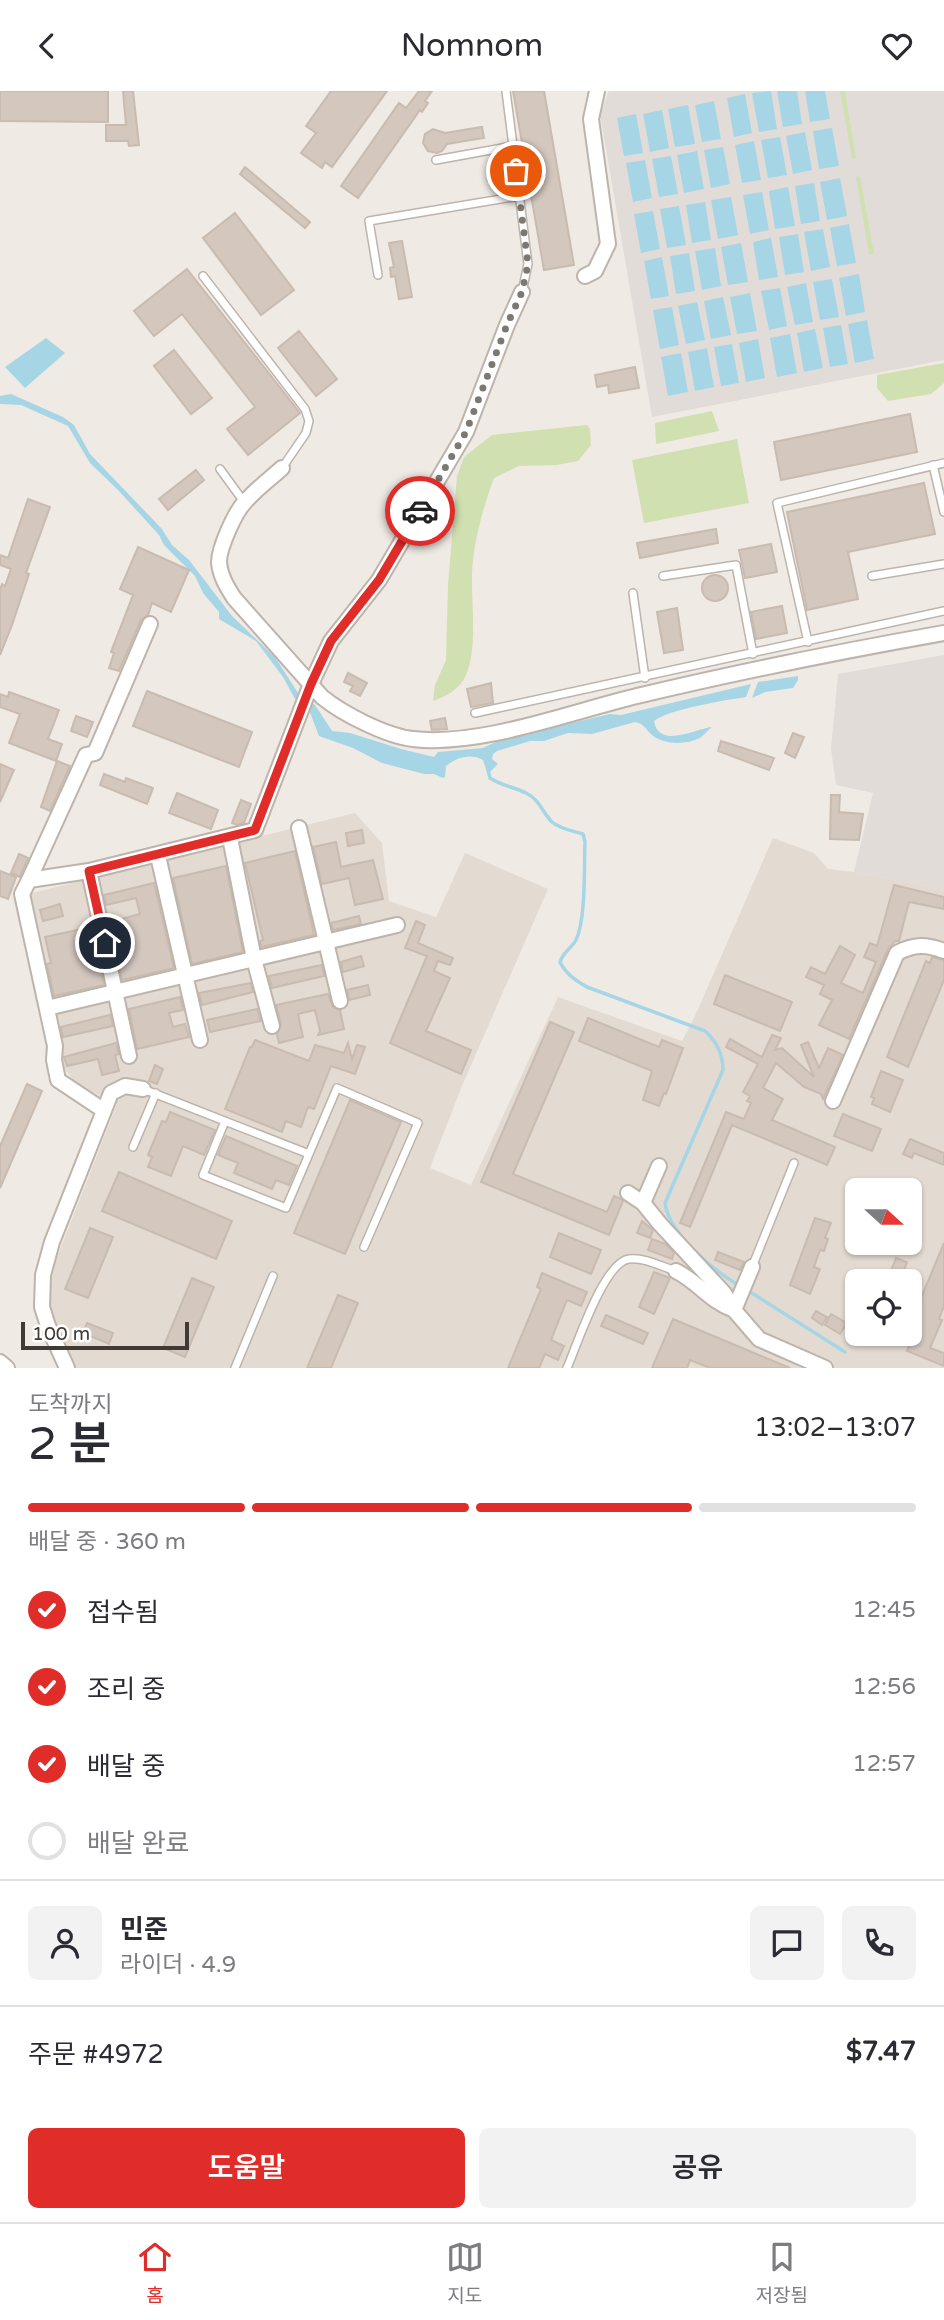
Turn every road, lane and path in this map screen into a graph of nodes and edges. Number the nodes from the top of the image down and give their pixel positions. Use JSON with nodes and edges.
{"nodes":[{"id":1,"x":506,"y":91,"type":"edge"},
{"id":2,"x":597,"y":91,"type":"edge"},
{"id":3,"x":513,"y":146,"type":"junction"},
{"id":4,"x":436,"y":160,"type":"dead end"},
{"id":5,"x":519,"y":196,"type":"junction"},
{"id":6,"x":378,"y":275,"type":"dead end"},
{"id":7,"x":203,"y":276,"type":"dead end"},
{"id":8,"x":585,"y":276,"type":"dead end"},
{"id":9,"x":522,"y":292,"type":"joint"},
{"id":10,"x":944,"y":463,"type":"edge"},
{"id":11,"x":933,"y":465,"type":"junction"},
{"id":12,"x":282,"y":468,"type":"joint"},
{"id":13,"x":220,"y":469,"type":"dead end"},
{"id":14,"x":244,"y":502,"type":"junction"},
{"id":15,"x":944,"y":512,"type":"edge"},
{"id":16,"x":944,"y":564,"type":"edge"},
{"id":17,"x":663,"y":576,"type":"dead end"},
{"id":18,"x":873,"y":576,"type":"dead end"},
{"id":19,"x":633,"y":593,"type":"dead end"},
{"id":20,"x":944,"y":611,"type":"edge"},
{"id":21,"x":150,"y":624,"type":"dead end"},
{"id":22,"x":944,"y":633,"type":"edge"},
{"id":23,"x":808,"y":642,"type":"junction"},
{"id":24,"x":753,"y":654,"type":"junction"},
{"id":25,"x":645,"y":678,"type":"junction"},
{"id":26,"x":306,"y":696,"type":"junction"},
{"id":27,"x":475,"y":713,"type":"dead end"},
{"id":28,"x":299,"y":828,"type":"dead end"},
{"id":29,"x":230,"y":838,"type":"junction"},
{"id":30,"x":158,"y":856,"type":"junction"},
{"id":31,"x":89,"y":871,"type":"junction"},
{"id":32,"x":29,"y":880,"type":"junction"},
{"id":33,"x":397,"y":925,"type":"dead end"},
{"id":34,"x":325,"y":941,"type":"junction"},
{"id":35,"x":944,"y":951,"type":"edge"},
{"id":36,"x":254,"y":958,"type":"junction"},
{"id":37,"x":186,"y":976,"type":"junction"},
{"id":38,"x":116,"y":990,"type":"junction"},
{"id":39,"x":340,"y":1001,"type":"dead end"},
{"id":40,"x":47,"y":1008,"type":"junction"},
{"id":41,"x":272,"y":1026,"type":"dead end"},
{"id":42,"x":200,"y":1040,"type":"dead end"},
{"id":43,"x":129,"y":1056,"type":"dead end"},
{"id":44,"x":150,"y":1091,"type":"junction"},
{"id":45,"x":833,"y":1101,"type":"dead end"},
{"id":46,"x":103,"y":1109,"type":"junction"},
{"id":47,"x":225,"y":1121,"type":"junction"},
{"id":48,"x":133,"y":1147,"type":"dead end"},
{"id":49,"x":309,"y":1154,"type":"junction"},
{"id":50,"x":794,"y":1163,"type":"dead end"},
{"id":51,"x":659,"y":1166,"type":"dead end"},
{"id":52,"x":628,"y":1193,"type":"dead end"},
{"id":53,"x":643,"y":1203,"type":"junction"},
{"id":54,"x":364,"y":1247,"type":"dead end"},
{"id":55,"x":752,"y":1267,"type":"joint"},
{"id":56,"x":676,"y":1271,"type":"joint"},
{"id":57,"x":273,"y":1276,"type":"dead end"},
{"id":58,"x":734,"y":1310,"type":"junction"},
{"id":59,"x":0,"y":1362,"type":"edge"},
{"id":60,"x":7,"y":1368,"type":"edge"},
{"id":61,"x":67,"y":1368,"type":"edge"},
{"id":62,"x":235,"y":1368,"type":"edge"},
{"id":63,"x":567,"y":1368,"type":"edge"},
{"id":64,"x":825,"y":1368,"type":"edge"}],
"edges":[{"from":1,"to":3,"type":"lane"},
{"from":2,"to":8,"type":"street"},
{"from":3,"to":4,"type":"lane"},
{"from":3,"to":5,"type":"lane"},
{"from":5,"to":6,"type":"lane"},
{"from":5,"to":9,"type":"lane"},
{"from":7,"to":12,"type":"lane"},
{"from":9,"to":26,"type":"street"},
{"from":10,"to":11,"type":"lane"},
{"from":11,"to":15,"type":"lane"},
{"from":11,"to":23,"type":"lane"},
{"from":12,"to":14,"type":"street"},
{"from":13,"to":14,"type":"lane"},
{"from":14,"to":26,"type":"street"},
{"from":16,"to":18,"type":"lane"},
{"from":17,"to":24,"type":"lane"},
{"from":19,"to":25,"type":"lane"},
{"from":20,"to":23,"type":"lane"},
{"from":21,"to":32,"type":"street"},
{"from":22,"to":26,"type":"street"},
{"from":23,"to":24,"type":"lane"},
{"from":24,"to":25,"type":"lane"},
{"from":25,"to":27,"type":"lane"},
{"from":26,"to":29,"type":"street"},
{"from":28,"to":34,"type":"street"},
{"from":29,"to":30,"type":"street"},
{"from":29,"to":36,"type":"street"},
{"from":30,"to":31,"type":"street"},
{"from":30,"to":37,"type":"street"},
{"from":31,"to":32,"type":"street"},
{"from":31,"to":38,"type":"street"},
{"from":32,"to":40,"type":"street"},
{"from":33,"to":34,"type":"street"},
{"from":34,"to":36,"type":"street"},
{"from":34,"to":39,"type":"street"},
{"from":35,"to":45,"type":"street"},
{"from":36,"to":37,"type":"street"},
{"from":36,"to":41,"type":"street"},
{"from":37,"to":38,"type":"street"},
{"from":37,"to":42,"type":"street"},
{"from":38,"to":40,"type":"street"},
{"from":38,"to":43,"type":"street"},
{"from":40,"to":46,"type":"street"},
{"from":44,"to":46,"type":"street"},
{"from":44,"to":47,"type":"lane"},
{"from":44,"to":48,"type":"lane"},
{"from":46,"to":61,"type":"street"},
{"from":47,"to":49,"type":"lane"},
{"from":47,"to":49,"type":"lane"},
{"from":49,"to":54,"type":"lane"},
{"from":50,"to":55,"type":"lane"},
{"from":51,"to":53,"type":"street"},
{"from":52,"to":53,"type":"street"},
{"from":53,"to":58,"type":"street"},
{"from":55,"to":58,"type":"street"},
{"from":56,"to":58,"type":"street"},
{"from":56,"to":63,"type":"lane"},
{"from":57,"to":62,"type":"lane"},
{"from":58,"to":64,"type":"street"},
{"from":59,"to":60,"type":"street"}]}
